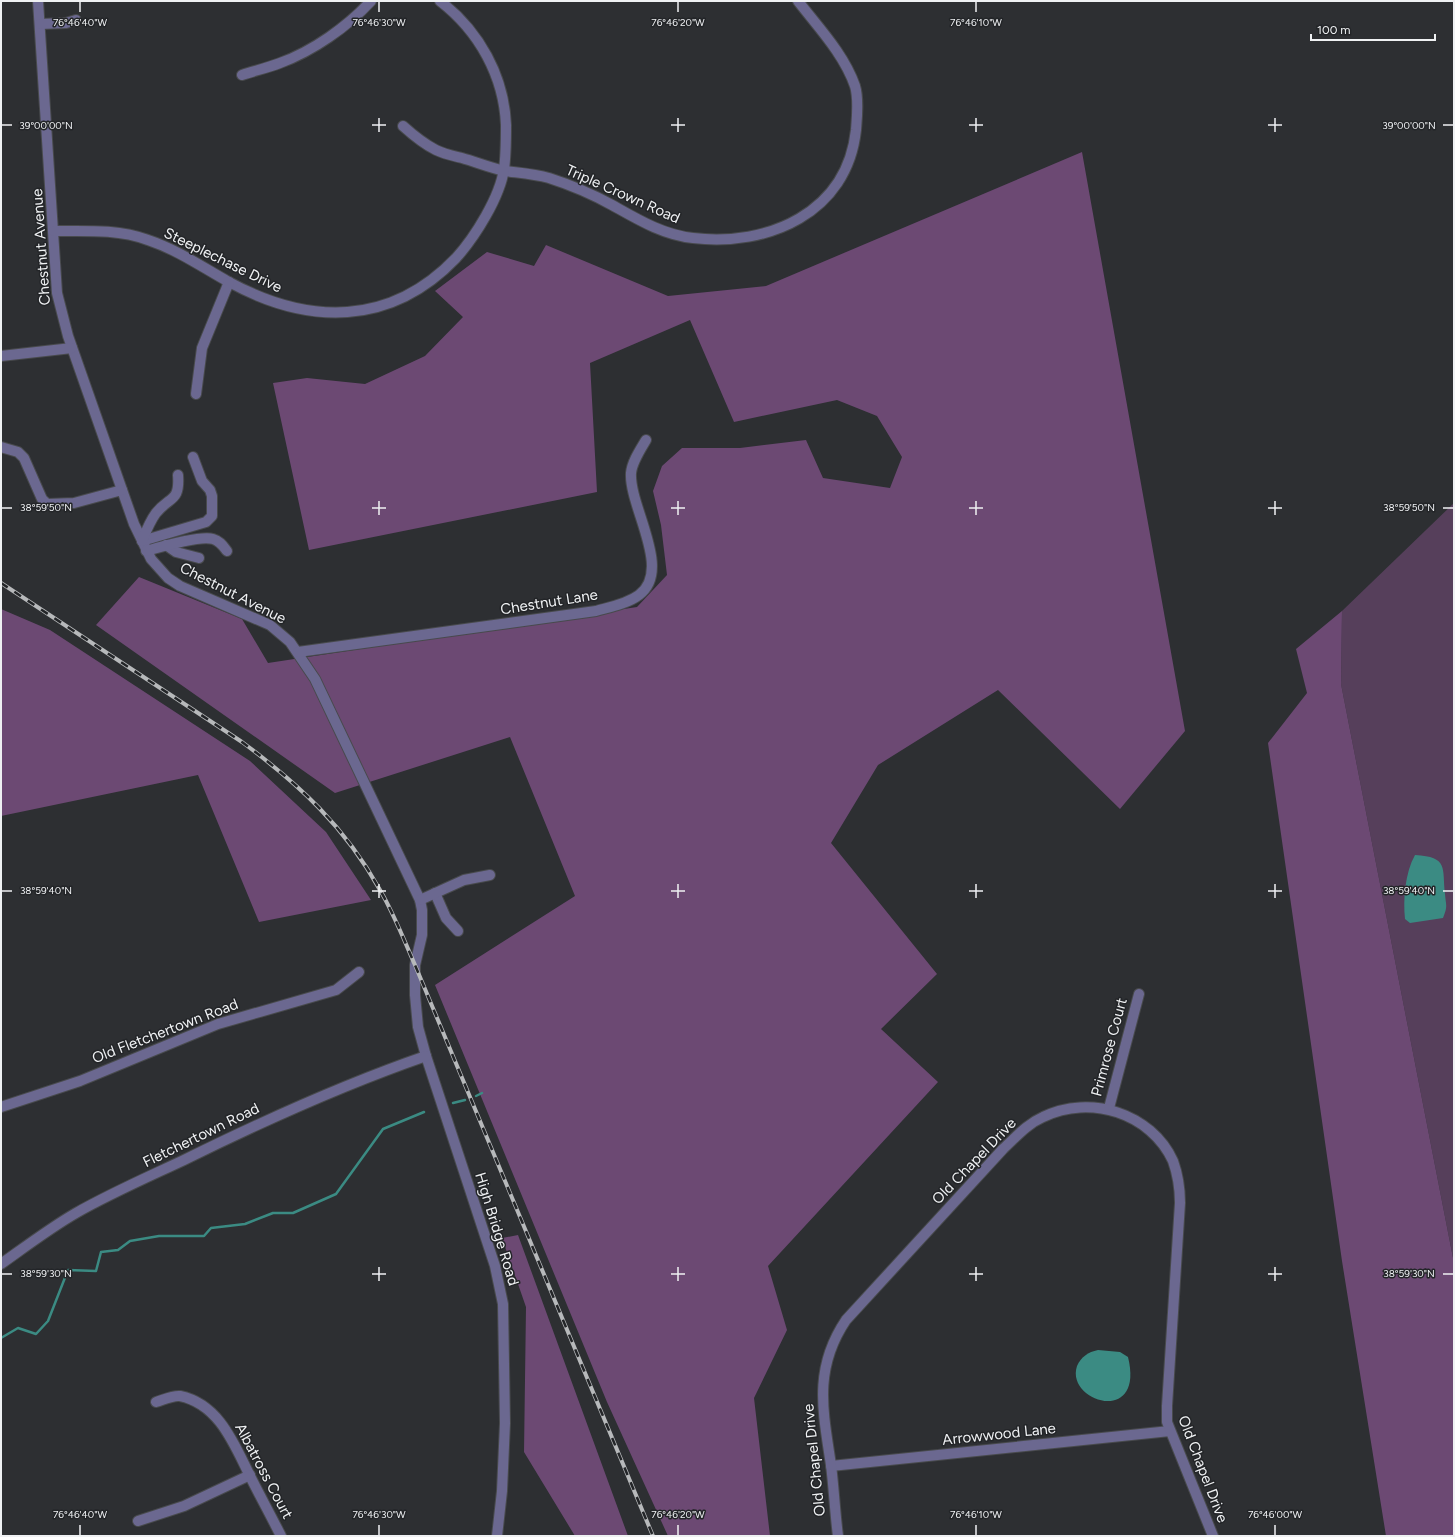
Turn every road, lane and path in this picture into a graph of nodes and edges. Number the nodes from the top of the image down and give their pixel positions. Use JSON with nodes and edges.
{"nodes":[{"id":1,"x":38,"y":1,"type":"edge"},
{"id":2,"x":371,"y":1,"type":"edge"},
{"id":3,"x":440,"y":1,"type":"edge"},
{"id":4,"x":798,"y":1,"type":"edge"},
{"id":5,"x":76,"y":20,"type":"dead end"},
{"id":6,"x":40,"y":24,"type":"junction"},
{"id":7,"x":242,"y":75,"type":"dead end"},
{"id":8,"x":403,"y":126,"type":"dead end"},
{"id":9,"x":504,"y":171,"type":"junction"},
{"id":10,"x":54,"y":231,"type":"junction"},
{"id":11,"x":229,"y":282,"type":"junction"},
{"id":12,"x":72,"y":348,"type":"junction"},
{"id":13,"x":1,"y":356,"type":"edge"},
{"id":14,"x":196,"y":394,"type":"dead end"},
{"id":15,"x":646,"y":440,"type":"dead end"},
{"id":16,"x":1,"y":447,"type":"edge"},
{"id":17,"x":193,"y":457,"type":"dead end"},
{"id":18,"x":178,"y":475,"type":"dead end"},
{"id":19,"x":122,"y":490,"type":"junction"},
{"id":20,"x":142,"y":541,"type":"junction"},
{"id":21,"x":166,"y":545,"type":"junction"},
{"id":22,"x":146,"y":551,"type":"junction"},
{"id":23,"x":227,"y":551,"type":"dead end"},
{"id":24,"x":199,"y":558,"type":"dead end"},
{"id":25,"x":298,"y":652,"type":"junction"},
{"id":26,"x":490,"y":875,"type":"dead end"},
{"id":27,"x":435,"y":893,"type":"junction"},
{"id":28,"x":420,"y":900,"type":"junction"},
{"id":29,"x":458,"y":931,"type":"dead end"},
{"id":30,"x":359,"y":972,"type":"dead end"},
{"id":31,"x":1139,"y":994,"type":"dead end"},
{"id":32,"x":426,"y":1056,"type":"junction"},
{"id":33,"x":1,"y":1107,"type":"edge"},
{"id":34,"x":1108,"y":1108,"type":"junction"},
{"id":35,"x":1,"y":1264,"type":"edge"},
{"id":36,"x":156,"y":1402,"type":"dead end"},
{"id":37,"x":1170,"y":1431,"type":"junction"},
{"id":38,"x":831,"y":1466,"type":"junction"},
{"id":39,"x":250,"y":1475,"type":"junction"},
{"id":40,"x":138,"y":1521,"type":"dead end"},
{"id":41,"x":281,"y":1536,"type":"edge"},
{"id":42,"x":497,"y":1536,"type":"edge"},
{"id":43,"x":838,"y":1536,"type":"edge"},
{"id":44,"x":1213,"y":1536,"type":"edge"}],
"edges":[{"from":1,"to":6,"type":"street","name":"Chestnut Avenue"},
{"from":2,"to":7,"type":"street"},
{"from":3,"to":9,"type":"street","name":"Steeplechase Drive"},
{"from":4,"to":9,"type":"street","name":"Triple Crown Road"},
{"from":5,"to":6,"type":"street"},
{"from":6,"to":10,"type":"street","name":"Chestnut Avenue"},
{"from":8,"to":9,"type":"street","name":"Triple Crown Road"},
{"from":9,"to":11,"type":"street","name":"Steeplechase Drive"},
{"from":10,"to":11,"type":"street","name":"Steeplechase Drive"},
{"from":10,"to":12,"type":"street","name":"Chestnut Avenue"},
{"from":11,"to":14,"type":"street"},
{"from":12,"to":13,"type":"street"},
{"from":12,"to":19,"type":"street","name":"Chestnut Avenue"},
{"from":15,"to":25,"type":"street","name":"Chestnut Lane"},
{"from":16,"to":19,"type":"street"},
{"from":17,"to":20,"type":"street"},
{"from":18,"to":20,"type":"street"},
{"from":19,"to":20,"type":"street","name":"Chestnut Avenue"},
{"from":20,"to":22,"type":"street","name":"Chestnut Avenue"},
{"from":21,"to":22,"type":"street"},
{"from":21,"to":23,"type":"street"},
{"from":21,"to":24,"type":"street"},
{"from":22,"to":25,"type":"street","name":"Chestnut Avenue"},
{"from":25,"to":28,"type":"street","name":"Chestnut Avenue"},
{"from":26,"to":27,"type":"street"},
{"from":27,"to":28,"type":"street"},
{"from":27,"to":29,"type":"street"},
{"from":28,"to":32,"type":"street","name":"Chestnut Avenue"},
{"from":30,"to":33,"type":"street","name":"Old Fletchertown Road"},
{"from":31,"to":34,"type":"street","name":"Primrose Court"},
{"from":32,"to":35,"type":"street","name":"Fletchertown Road"},
{"from":32,"to":42,"type":"street","name":"High Bridge Road"},
{"from":34,"to":37,"type":"street","name":"Old Chapel Drive"},
{"from":34,"to":38,"type":"street","name":"Old Chapel Drive"},
{"from":36,"to":39,"type":"street","name":"Albatross Court"},
{"from":37,"to":38,"type":"street","name":"Arrowwood Lane"},
{"from":37,"to":44,"type":"street","name":"Old Chapel Drive"},
{"from":38,"to":43,"type":"street","name":"Old Chapel Drive"},
{"from":39,"to":40,"type":"street"},
{"from":39,"to":41,"type":"street","name":"Albatross Court"}]}
